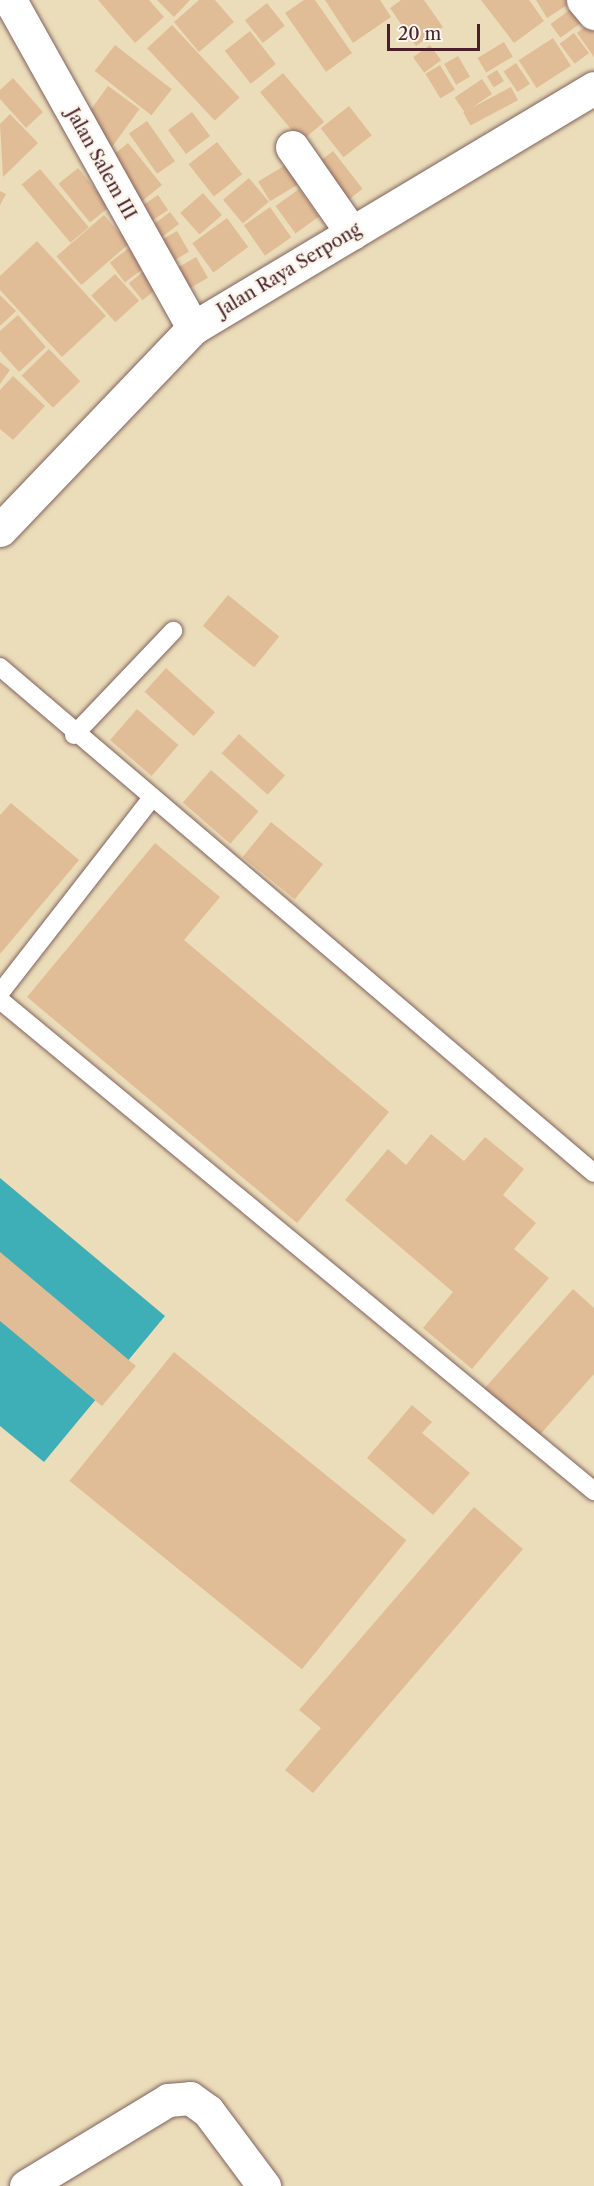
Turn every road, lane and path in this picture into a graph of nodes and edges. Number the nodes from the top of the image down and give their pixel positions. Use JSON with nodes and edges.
{"nodes":[{"id":1,"x":10,"y":0,"type":"edge"},
{"id":2,"x":583,"y":0,"type":"edge"},
{"id":3,"x":594,"y":13,"type":"edge"},
{"id":4,"x":594,"y":88,"type":"edge"},
{"id":5,"x":292,"y":147,"type":"dead end"},
{"id":6,"x":352,"y":233,"type":"junction"},
{"id":7,"x":193,"y":328,"type":"junction"},
{"id":8,"x":0,"y":530,"type":"edge"},
{"id":9,"x":173,"y":631,"type":"dead end"},
{"id":10,"x":0,"y":667,"type":"edge"},
{"id":11,"x":74,"y":735,"type":"junction"},
{"id":12,"x":152,"y":799,"type":"junction"},
{"id":13,"x":0,"y":993,"type":"edge"},
{"id":14,"x":0,"y":1000,"type":"edge"},
{"id":15,"x":594,"y":1173,"type":"edge"},
{"id":16,"x":594,"y":1491,"type":"edge"},
{"id":17,"x":26,"y":2186,"type":"edge"},
{"id":18,"x":264,"y":2186,"type":"edge"}],
"edges":[{"from":1,"to":7,"type":"street","name":"Jalan Salem III"},
{"from":2,"to":3,"type":"street"},
{"from":4,"to":6,"type":"street","name":"Jalan Raya Serpong"},
{"from":5,"to":6,"type":"street"},
{"from":6,"to":7,"type":"street","name":"Jalan Raya Serpong"},
{"from":7,"to":8,"type":"street","name":"Jalan Raya Serpong"},
{"from":9,"to":11,"type":"lane"},
{"from":10,"to":11,"type":"lane"},
{"from":11,"to":12,"type":"lane"},
{"from":12,"to":13,"type":"lane"},
{"from":12,"to":15,"type":"lane"},
{"from":14,"to":16,"type":"lane"},
{"from":17,"to":18,"type":"street"}]}
